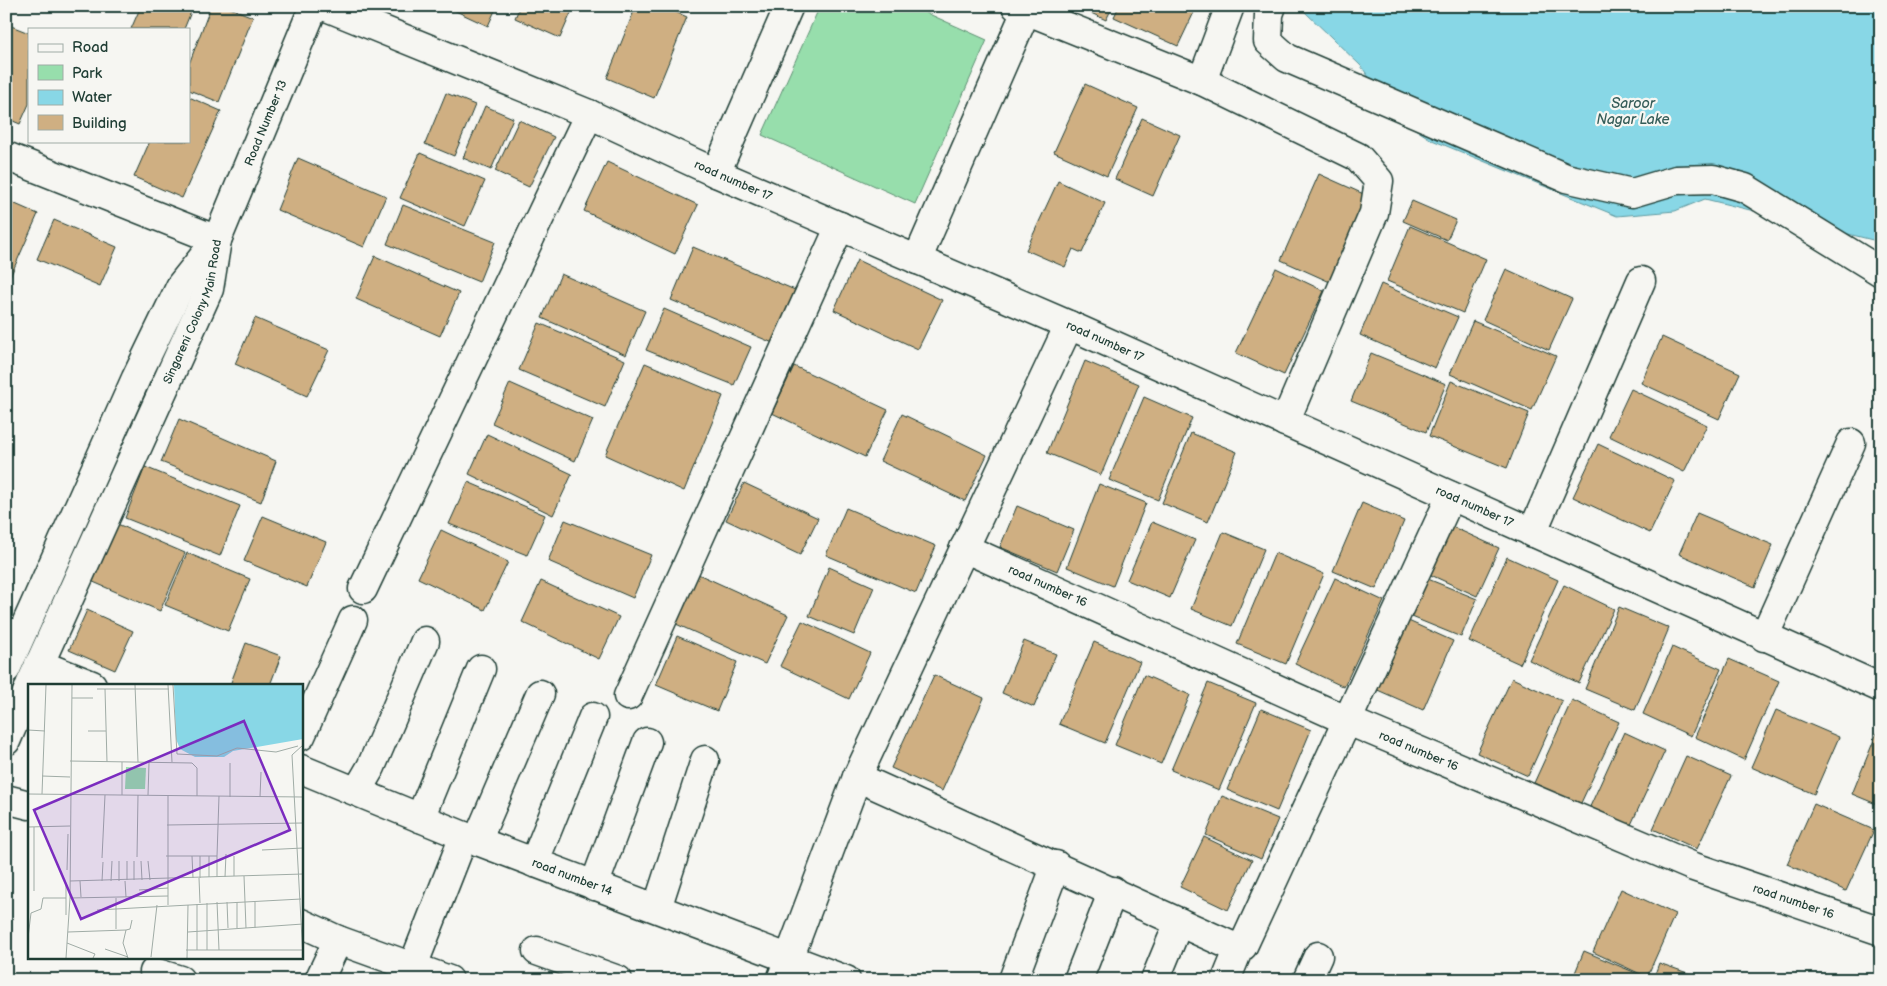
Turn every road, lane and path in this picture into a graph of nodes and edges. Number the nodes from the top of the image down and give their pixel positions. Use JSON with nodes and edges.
{"nodes":[{"id":1,"x":314,"y":6,"type":"edge"},
{"id":2,"x":324,"y":6,"type":"edge"},
{"id":3,"x":789,"y":6,"type":"edge"},
{"id":4,"x":1230,"y":6,"type":"edge"},
{"id":5,"x":1272,"y":6,"type":"edge"},
{"id":6,"x":1021,"y":9,"type":"edge"},
{"id":7,"x":1202,"y":81,"type":"junction"},
{"id":8,"x":589,"y":114,"type":"junction"},
{"id":9,"x":6,"y":156,"type":"edge"},
{"id":10,"x":716,"y":173,"type":"junction"},
{"id":11,"x":840,"y":226,"type":"junction"},
{"id":12,"x":217,"y":240,"type":"junction"},
{"id":13,"x":917,"y":260,"type":"junction"},
{"id":14,"x":1881,"y":272,"type":"edge"},
{"id":15,"x":1641,"y":281,"type":"dead end"},
{"id":16,"x":1069,"y":325,"type":"junction"},
{"id":17,"x":1285,"y":422,"type":"junction"},
{"id":18,"x":1851,"y":443,"type":"dead end"},
{"id":19,"x":1450,"y":496,"type":"junction"},
{"id":20,"x":1532,"y":533,"type":"junction"},
{"id":21,"x":964,"y":548,"type":"junction"},
{"id":22,"x":363,"y":589,"type":"dead end"},
{"id":23,"x":353,"y":620,"type":"dead end"},
{"id":24,"x":1764,"y":637,"type":"junction"},
{"id":25,"x":425,"y":642,"type":"dead end"},
{"id":26,"x":6,"y":668,"type":"edge"},
{"id":27,"x":481,"y":669,"type":"dead end"},
{"id":28,"x":33,"y":679,"type":"edge"},
{"id":29,"x":82,"y":684,"type":"edge"},
{"id":30,"x":1881,"y":688,"type":"edge"},
{"id":31,"x":28,"y":689,"type":"edge"},
{"id":32,"x":540,"y":694,"type":"dead end"},
{"id":33,"x":628,"y":696,"type":"dead end"},
{"id":34,"x":593,"y":717,"type":"dead end"},
{"id":35,"x":1346,"y":720,"type":"junction"},
{"id":36,"x":9,"y":728,"type":"edge"},
{"id":37,"x":302,"y":734,"type":"edge"},
{"id":38,"x":647,"y":742,"type":"dead end"},
{"id":39,"x":705,"y":760,"type":"dead end"},
{"id":40,"x":302,"y":769,"type":"edge"},
{"id":41,"x":857,"y":777,"type":"junction"},
{"id":42,"x":357,"y":791,"type":"junction"},
{"id":43,"x":6,"y":799,"type":"edge"},
{"id":44,"x":28,"y":805,"type":"edge"},
{"id":45,"x":420,"y":818,"type":"junction"},
{"id":46,"x":471,"y":838,"type":"junction"},
{"id":47,"x":534,"y":863,"type":"junction"},
{"id":48,"x":1056,"y":866,"type":"junction"},
{"id":49,"x":594,"y":886,"type":"junction"},
{"id":50,"x":1113,"y":891,"type":"junction"},
{"id":51,"x":656,"y":908,"type":"junction"},
{"id":52,"x":1179,"y":922,"type":"junction"},
{"id":53,"x":302,"y":923,"type":"edge"},
{"id":54,"x":1881,"y":931,"type":"edge"},
{"id":55,"x":338,"y":940,"type":"junction"},
{"id":56,"x":1239,"y":948,"type":"junction"},
{"id":57,"x":537,"y":951,"type":"dead end"},
{"id":58,"x":413,"y":966,"type":"junction"},
{"id":59,"x":785,"y":969,"type":"edge"},
{"id":60,"x":154,"y":972,"type":"dead end"},
{"id":61,"x":180,"y":980,"type":"edge"},
{"id":62,"x":319,"y":980,"type":"edge"},
{"id":63,"x":449,"y":980,"type":"edge"},
{"id":64,"x":618,"y":980,"type":"edge"},
{"id":65,"x":846,"y":980,"type":"edge"},
{"id":66,"x":1013,"y":980,"type":"edge"},
{"id":67,"x":1078,"y":980,"type":"edge"},
{"id":68,"x":1155,"y":980,"type":"edge"},
{"id":69,"x":1226,"y":980,"type":"edge"}],
"edges":[{"from":1,"to":12,"type":"street","name":"Road Number 13"},
{"from":2,"to":8,"type":"street","name":"road number 17"},
{"from":3,"to":10,"type":"street"},
{"from":4,"to":7,"type":"street"},
{"from":5,"to":14,"type":"street"},
{"from":6,"to":7,"type":"street"},
{"from":6,"to":13,"type":"street"},
{"from":7,"to":17,"type":"street"},
{"from":8,"to":10,"type":"street","name":"road number 17"},
{"from":8,"to":22,"type":"street"},
{"from":9,"to":12,"type":"street"},
{"from":10,"to":11,"type":"street","name":"road number 17"},
{"from":11,"to":13,"type":"street","name":"road number 17"},
{"from":11,"to":33,"type":"street"},
{"from":12,"to":26,"type":"street","name":"Singareni Colony Main Road"},
{"from":12,"to":28,"type":"street","name":"Singareni Colony Main Road"},
{"from":13,"to":16,"type":"street","name":"road number 17"},
{"from":15,"to":20,"type":"street"},
{"from":16,"to":17,"type":"street","name":"road number 17"},
{"from":16,"to":21,"type":"street"},
{"from":17,"to":19,"type":"street","name":"road number 17"},
{"from":18,"to":24,"type":"street"},
{"from":19,"to":20,"type":"street","name":"road number 17"},
{"from":19,"to":35,"type":"street"},
{"from":20,"to":24,"type":"street","name":"road number 17"},
{"from":21,"to":35,"type":"street","name":"road number 16"},
{"from":21,"to":41,"type":"street"},
{"from":23,"to":37,"type":"street"},
{"from":24,"to":30,"type":"street","name":"road number 17"},
{"from":25,"to":42,"type":"street"},
{"from":27,"to":45,"type":"street"},
{"from":28,"to":29,"type":"street"},
{"from":31,"to":36,"type":"street","name":"Singareni Colony Main Road"},
{"from":32,"to":46,"type":"street"},
{"from":34,"to":47,"type":"street"},
{"from":35,"to":54,"type":"street","name":"road number 16"},
{"from":35,"to":56,"type":"street"},
{"from":38,"to":49,"type":"street"},
{"from":39,"to":51,"type":"street"},
{"from":40,"to":42,"type":"street","name":"road number 14"},
{"from":41,"to":48,"type":"street"},
{"from":41,"to":59,"type":"street"},
{"from":42,"to":45,"type":"street","name":"road number 14"},
{"from":43,"to":44,"type":"street"},
{"from":45,"to":46,"type":"street","name":"road number 14"},
{"from":46,"to":47,"type":"street","name":"road number 14"},
{"from":46,"to":58,"type":"street"},
{"from":47,"to":49,"type":"street","name":"road number 14"},
{"from":48,"to":50,"type":"street"},
{"from":48,"to":66,"type":"street"},
{"from":49,"to":51,"type":"street","name":"road number 14"},
{"from":50,"to":52,"type":"street"},
{"from":50,"to":67,"type":"street"},
{"from":51,"to":59,"type":"street","name":"road number 14"},
{"from":52,"to":56,"type":"street"},
{"from":52,"to":68,"type":"street"},
{"from":53,"to":55,"type":"street"},
{"from":55,"to":58,"type":"street"},
{"from":55,"to":62,"type":"street"},
{"from":56,"to":69,"type":"street"},
{"from":57,"to":64,"type":"street"},
{"from":58,"to":63,"type":"street"},
{"from":59,"to":65,"type":"street","name":"road number 14"},
{"from":60,"to":61,"type":"street"}]}
